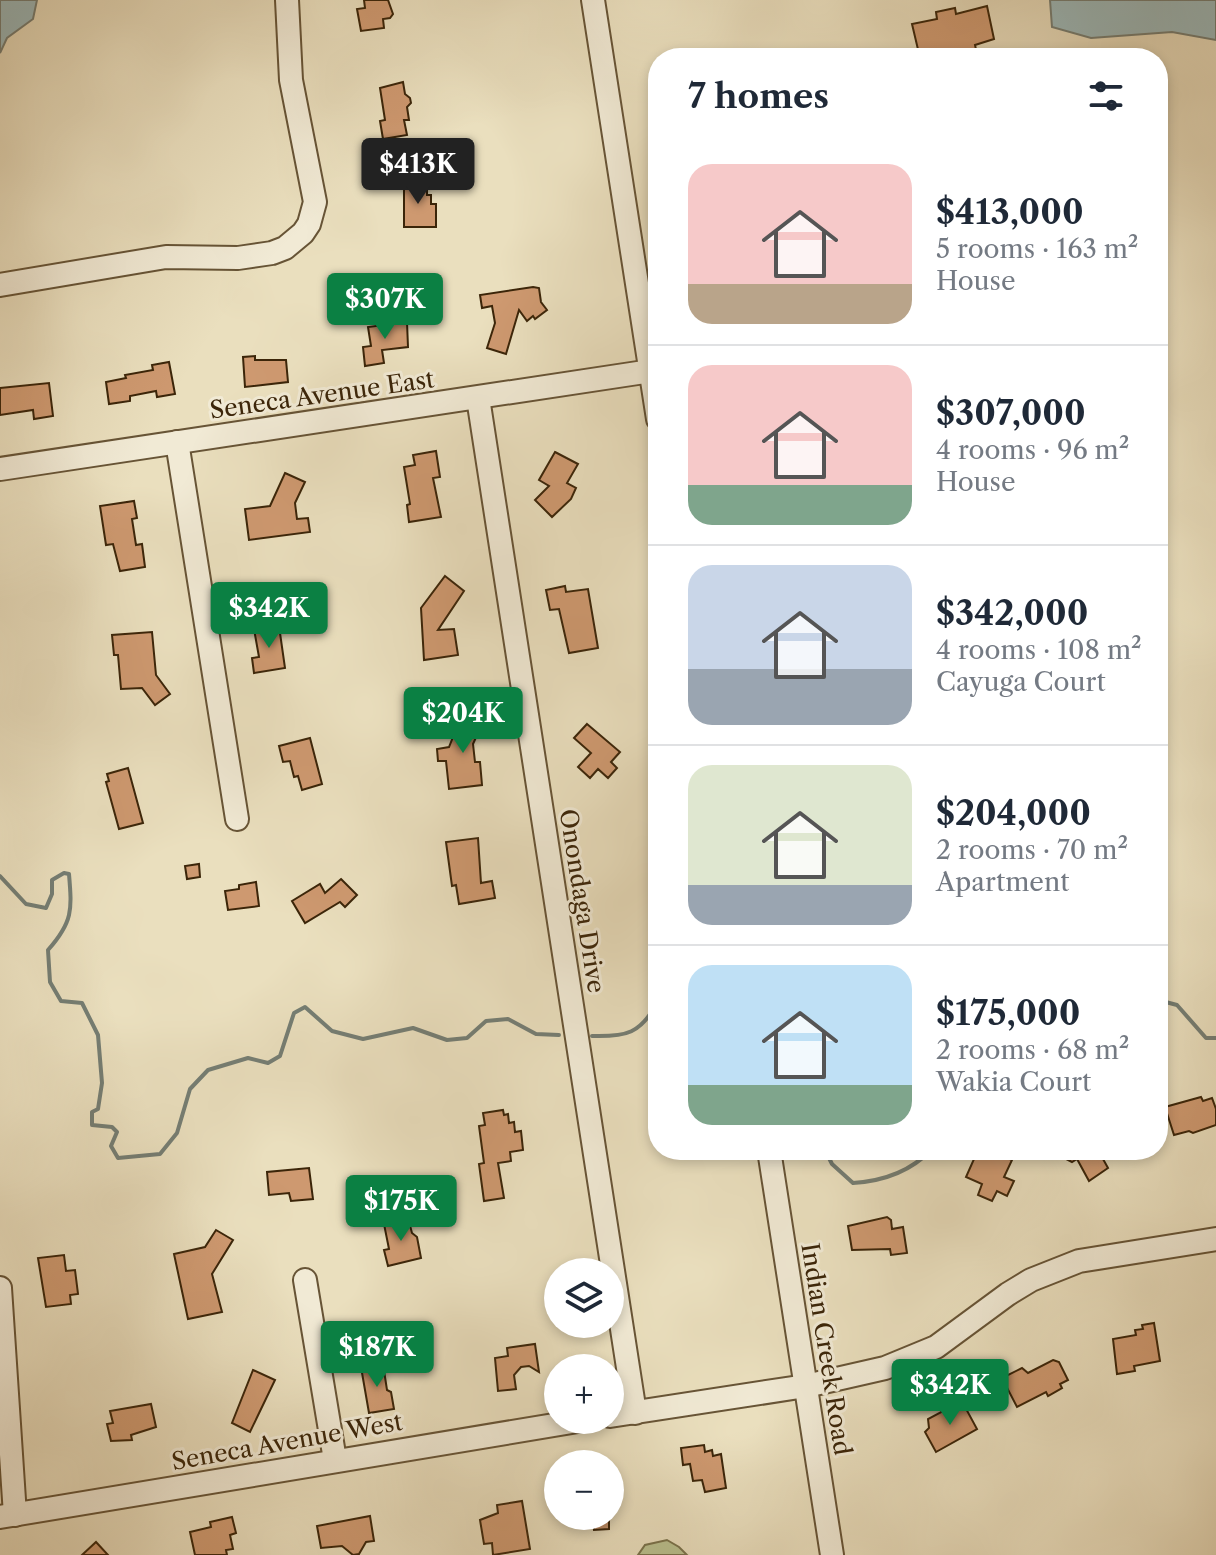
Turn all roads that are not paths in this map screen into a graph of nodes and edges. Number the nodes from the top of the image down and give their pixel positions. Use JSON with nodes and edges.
{"nodes":[{"id":1,"x":287,"y":0,"type":"edge"},
{"id":2,"x":593,"y":0,"type":"edge"},
{"id":3,"x":0,"y":285,"type":"edge"},
{"id":4,"x":648,"y":352,"type":"edge"},
{"id":5,"x":648,"y":371,"type":"edge"},
{"id":6,"x":478,"y":398,"type":"junction"},
{"id":7,"x":177,"y":442,"type":"junction"},
{"id":8,"x":0,"y":469,"type":"edge"},
{"id":9,"x":237,"y":819,"type":"dead end"},
{"id":10,"x":771,"y":1160,"type":"edge"},
{"id":11,"x":1216,"y":1239,"type":"edge"},
{"id":12,"x":305,"y":1280,"type":"dead end"},
{"id":13,"x":0,"y":1288,"type":"edge"},
{"id":14,"x":806,"y":1386,"type":"junction"},
{"id":15,"x":635,"y":1413,"type":"junction"},
{"id":16,"x":624,"y":1414,"type":"edge"},
{"id":17,"x":544,"y":1426,"type":"edge"},
{"id":18,"x":335,"y":1460,"type":"junction"},
{"id":19,"x":7,"y":1516,"type":"edge"},
{"id":20,"x":832,"y":1555,"type":"edge"}],
"edges":[{"from":1,"to":3,"type":"street"},
{"from":2,"to":4,"type":"street"},
{"from":5,"to":6,"type":"street","name":"Seneca Avenue East"},
{"from":6,"to":7,"type":"street","name":"Seneca Avenue East"},
{"from":6,"to":15,"type":"street","name":"Onondaga Drive"},
{"from":7,"to":8,"type":"street","name":"Seneca Avenue East"},
{"from":7,"to":9,"type":"street"},
{"from":10,"to":14,"type":"street","name":"Indian Creek Road"},
{"from":11,"to":14,"type":"street"},
{"from":12,"to":18,"type":"street"},
{"from":13,"to":19,"type":"street"},
{"from":14,"to":15,"type":"street"},
{"from":14,"to":20,"type":"street","name":"Indian Creek Road"},
{"from":15,"to":16,"type":"street"},
{"from":17,"to":18,"type":"street","name":"Seneca Avenue West"},
{"from":18,"to":19,"type":"street","name":"Seneca Avenue West"}]}
